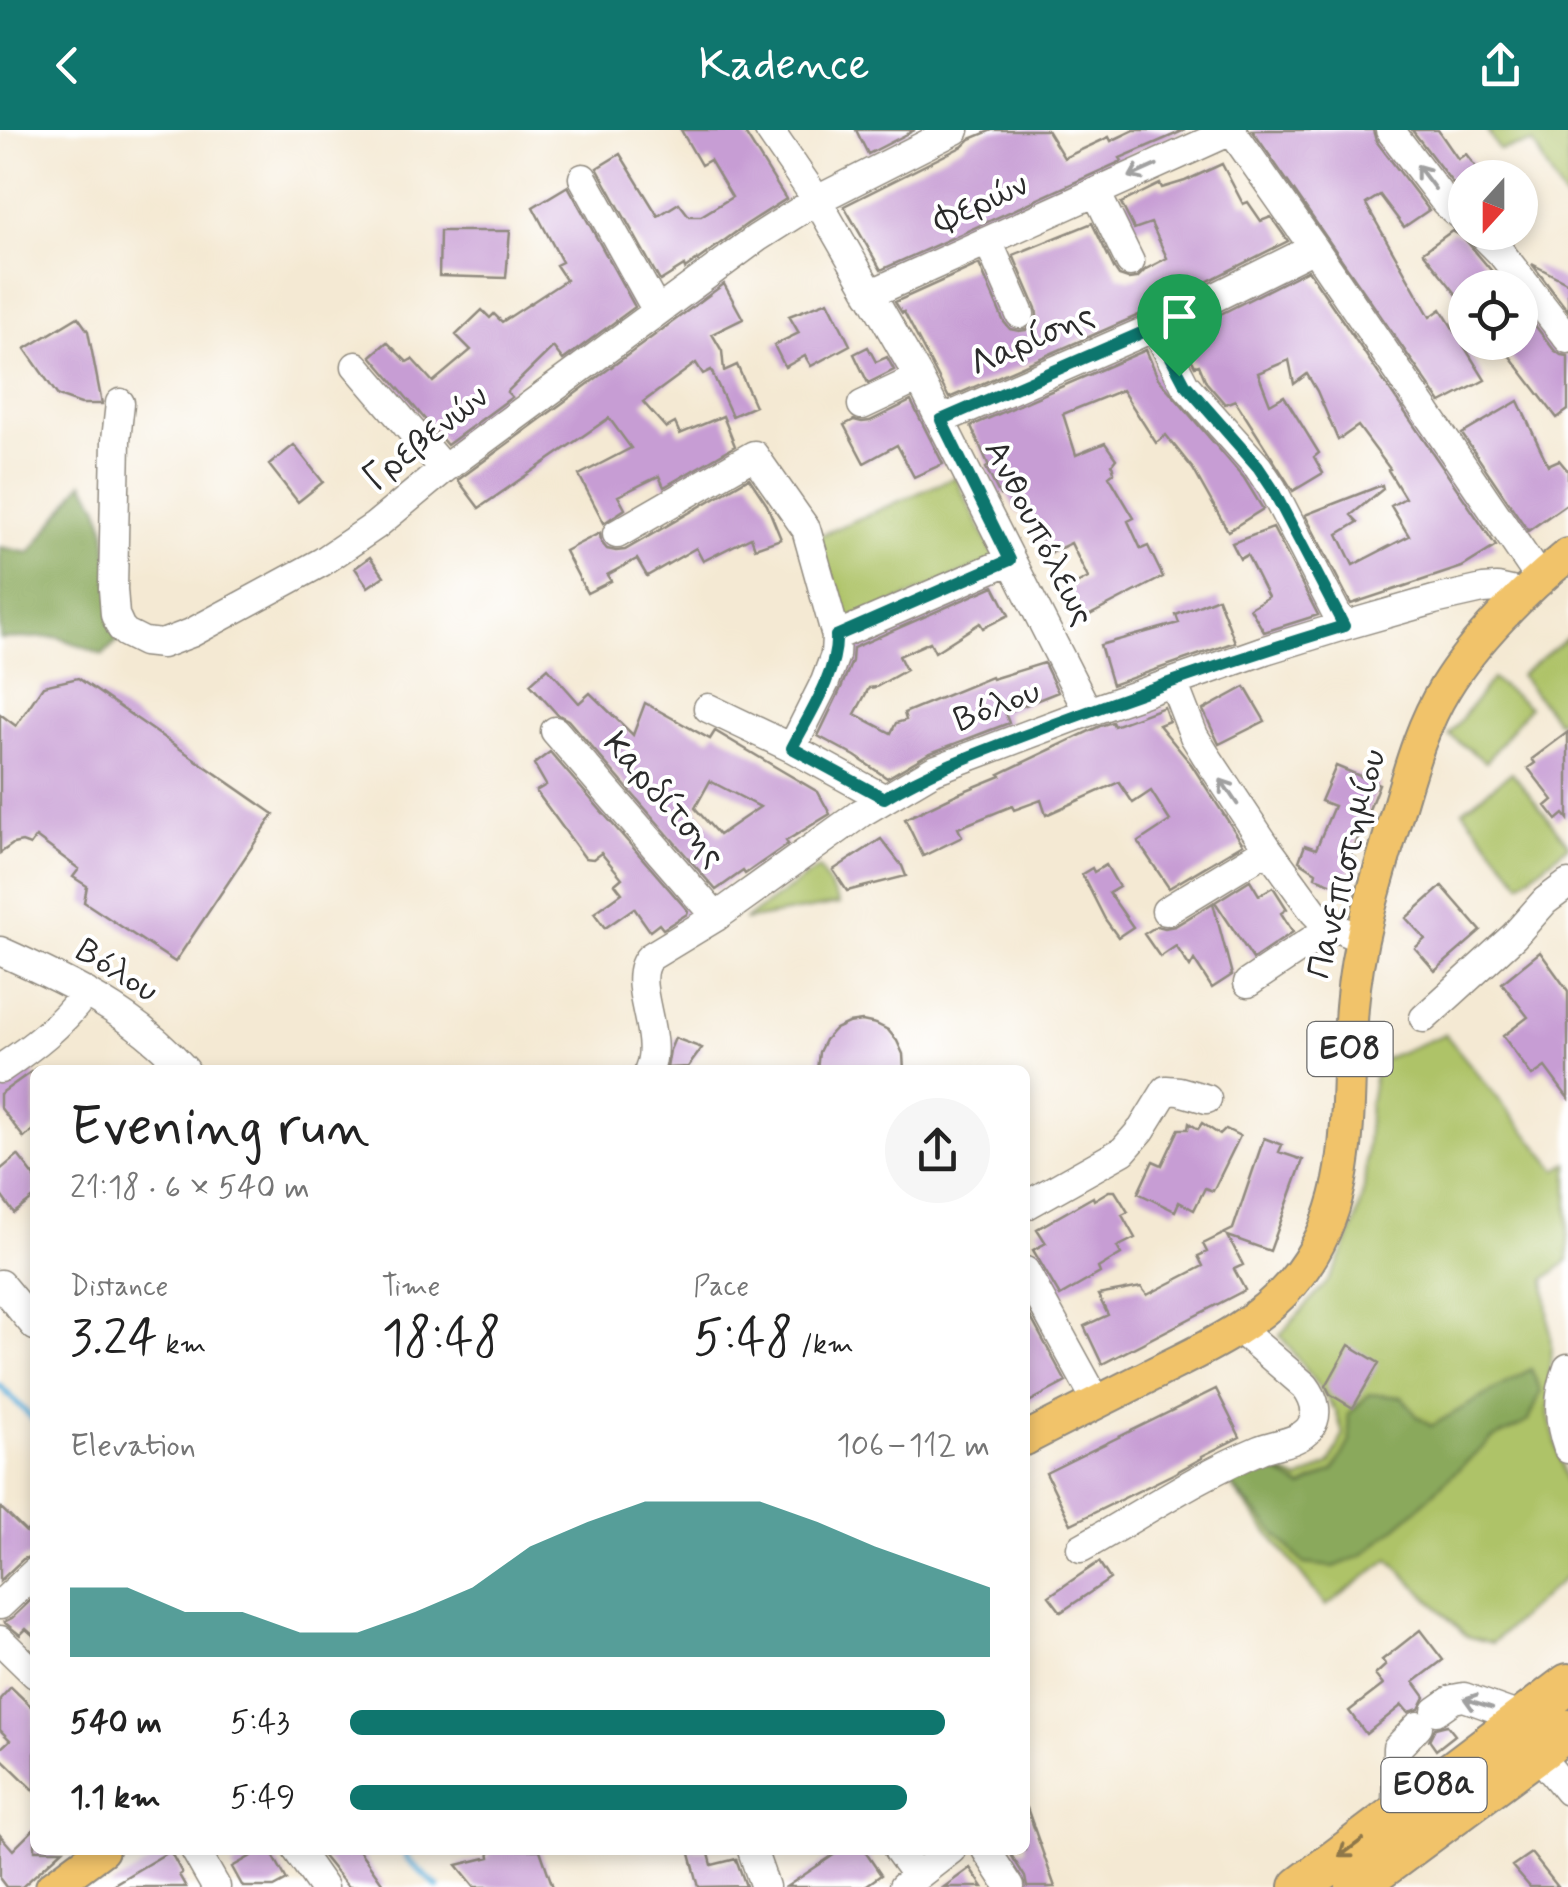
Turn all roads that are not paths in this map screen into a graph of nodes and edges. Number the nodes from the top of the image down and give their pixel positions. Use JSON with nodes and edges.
{"nodes":[{"id":1,"x":769,"y":130,"type":"edge"},
{"id":2,"x":955,"y":130,"type":"edge"},
{"id":3,"x":1231,"y":130,"type":"edge"},
{"id":4,"x":1390,"y":130,"type":"edge"},
{"id":5,"x":583,"y":178,"type":"dead end"},
{"id":6,"x":1096,"y":192,"type":"junction"},
{"id":7,"x":816,"y":200,"type":"junction"},
{"id":8,"x":1448,"y":206,"type":"edge"},
{"id":9,"x":988,"y":241,"type":"junction"},
{"id":10,"x":1314,"y":248,"type":"junction"},
{"id":11,"x":1498,"y":250,"type":"edge"},
{"id":12,"x":1130,"y":262,"type":"dead end"},
{"id":13,"x":870,"y":294,"type":"junction"},
{"id":14,"x":657,"y":311,"type":"junction"},
{"id":15,"x":1020,"y":314,"type":"dead end"},
{"id":16,"x":1155,"y":327,"type":"junction"},
{"id":17,"x":1568,"y":339,"type":"edge"},
{"id":18,"x":356,"y":366,"type":"dead end"},
{"id":19,"x":919,"y":378,"type":"junction"},
{"id":20,"x":120,"y":403,"type":"dead end"},
{"id":21,"x":862,"y":405,"type":"dead end"},
{"id":22,"x":941,"y":420,"type":"junction"},
{"id":23,"x":444,"y":470,"type":"junction"},
{"id":24,"x":617,"y":534,"type":"dead end"},
{"id":25,"x":1568,"y":555,"type":"edge"},
{"id":26,"x":1010,"y":560,"type":"junction"},
{"id":27,"x":1532,"y":586,"type":"junction"},
{"id":28,"x":1344,"y":626,"type":"junction"},
{"id":29,"x":836,"y":636,"type":"junction"},
{"id":30,"x":1173,"y":682,"type":"junction"},
{"id":31,"x":708,"y":708,"type":"dead end"},
{"id":32,"x":1088,"y":712,"type":"junction"},
{"id":33,"x":555,"y":731,"type":"dead end"},
{"id":34,"x":792,"y":748,"type":"junction"},
{"id":35,"x":884,"y":798,"type":"junction"},
{"id":36,"x":1268,"y":849,"type":"junction"},
{"id":37,"x":1568,"y":884,"type":"edge"},
{"id":38,"x":1166,"y":911,"type":"dead end"},
{"id":39,"x":716,"y":917,"type":"junction"},
{"id":40,"x":1347,"y":933,"type":"junction"},
{"id":41,"x":0,"y":951,"type":"edge"},
{"id":42,"x":1248,"y":983,"type":"dead end"},
{"id":43,"x":86,"y":992,"type":"junction"},
{"id":44,"x":1424,"y":1018,"type":"dead end"},
{"id":45,"x":179,"y":1065,"type":"edge"},
{"id":46,"x":652,"y":1065,"type":"edge"},
{"id":47,"x":0,"y":1069,"type":"edge"},
{"id":48,"x":1207,"y":1099,"type":"dead end"},
{"id":49,"x":1030,"y":1203,"type":"edge"},
{"id":50,"x":1030,"y":1280,"type":"edge"},
{"id":51,"x":0,"y":1284,"type":"edge"},
{"id":52,"x":30,"y":1320,"type":"edge"},
{"id":53,"x":1240,"y":1328,"type":"junction"},
{"id":54,"x":1568,"y":1368,"type":"edge"},
{"id":55,"x":1097,"y":1402,"type":"junction"},
{"id":56,"x":1030,"y":1437,"type":"edge"},
{"id":57,"x":1568,"y":1449,"type":"edge"},
{"id":58,"x":1081,"y":1548,"type":"dead end"},
{"id":59,"x":30,"y":1577,"type":"edge"},
{"id":60,"x":0,"y":1605,"type":"edge"},
{"id":61,"x":0,"y":1640,"type":"edge"},
{"id":62,"x":30,"y":1669,"type":"edge"},
{"id":63,"x":1568,"y":1684,"type":"edge"},
{"id":64,"x":1543,"y":1734,"type":"edge"},
{"id":65,"x":1568,"y":1791,"type":"edge"},
{"id":66,"x":1396,"y":1814,"type":"junction"},
{"id":67,"x":95,"y":1855,"type":"edge"},
{"id":68,"x":199,"y":1855,"type":"edge"},
{"id":69,"x":301,"y":1855,"type":"edge"},
{"id":70,"x":754,"y":1855,"type":"edge"},
{"id":71,"x":900,"y":1855,"type":"edge"},
{"id":72,"x":945,"y":1855,"type":"edge"},
{"id":73,"x":989,"y":1855,"type":"edge"},
{"id":74,"x":910,"y":1882,"type":"edge"},
{"id":75,"x":52,"y":1887,"type":"edge"},
{"id":76,"x":216,"y":1887,"type":"edge"},
{"id":77,"x":323,"y":1887,"type":"edge"},
{"id":78,"x":765,"y":1887,"type":"edge"},
{"id":79,"x":1010,"y":1887,"type":"edge"},
{"id":80,"x":1300,"y":1887,"type":"edge"},
{"id":81,"x":1356,"y":1887,"type":"edge"}],
"edges":[{"from":1,"to":7,"type":"street","name":"Ανθουπόλεως"},
{"from":2,"to":7,"type":"street","name":"Γρεβενών"},
{"from":3,"to":6,"type":"street","name":"Φερών","one_way":true},
{"from":3,"to":10,"type":"street"},
{"from":8,"to":4,"type":"street","one_way":true},
{"from":5,"to":14,"type":"street"},
{"from":6,"to":9,"type":"street","name":"Φερών"},
{"from":6,"to":12,"type":"street"},
{"from":7,"to":13,"type":"street","name":"Ανθουπόλεως"},
{"from":7,"to":14,"type":"street","name":"Γρεβενών"},
{"from":9,"to":13,"type":"street","name":"Φερών"},
{"from":9,"to":15,"type":"street"},
{"from":10,"to":16,"type":"street","name":"Λαρίσης"},
{"from":10,"to":27,"type":"street"},
{"from":11,"to":17,"type":"street"},
{"from":13,"to":19,"type":"street","name":"Ανθουπόλεως"},
{"from":14,"to":23,"type":"street","name":"Γρεβενών"},
{"from":16,"to":22,"type":"street","name":"Λαρίσης"},
{"from":16,"to":28,"type":"street"},
{"from":18,"to":23,"type":"street"},
{"from":19,"to":21,"type":"street"},
{"from":19,"to":22,"type":"street","name":"Ανθουπόλεως"},
{"from":20,"to":23,"type":"street","name":"Γρεβενών"},
{"from":22,"to":26,"type":"street","name":"Ανθουπόλεως"},
{"from":24,"to":29,"type":"street"},
{"from":25,"to":27,"type":"main road","name":"Πανεπιστημίου","number":"ΕΟ8"},
{"from":26,"to":29,"type":"street"},
{"from":26,"to":32,"type":"street","name":"Ανθουπόλεως"},
{"from":27,"to":28,"type":"street","name":"Βόλου"},
{"from":27,"to":40,"type":"main road","name":"Πανεπιστημίου","number":"ΕΟ8"},
{"from":28,"to":30,"type":"street","name":"Βόλου"},
{"from":29,"to":34,"type":"street"},
{"from":30,"to":32,"type":"street","name":"Βόλου"},
{"from":36,"to":30,"type":"street","one_way":true},
{"from":31,"to":34,"type":"street"},
{"from":32,"to":35,"type":"street","name":"Βόλου"},
{"from":33,"to":39,"type":"street","name":"Καρδίτσης"},
{"from":34,"to":35,"type":"street"},
{"from":35,"to":39,"type":"street","name":"Βόλου"},
{"from":36,"to":38,"type":"street"},
{"from":36,"to":40,"type":"street"},
{"from":37,"to":44,"type":"street"},
{"from":39,"to":46,"type":"street","name":"Βόλου"},
{"from":40,"to":42,"type":"street"},
{"from":40,"to":53,"type":"main road","name":"Πανεπιστημίου","number":"ΕΟ8"},
{"from":41,"to":43,"type":"street","name":"Βόλου"},
{"from":43,"to":45,"type":"street","name":"Βόλου"},
{"from":43,"to":47,"type":"street"},
{"from":48,"to":49,"type":"street"},
{"from":50,"to":55,"type":"street"},
{"from":51,"to":52,"type":"street"},
{"from":53,"to":55,"type":"main road","name":"Πανεπιστημίου","number":"ΕΟ8"},
{"from":53,"to":58,"type":"street"},
{"from":54,"to":57,"type":"street"},
{"from":55,"to":56,"type":"main road","name":"Πανεπιστημίου","number":"ΕΟ8"},
{"from":59,"to":60,"type":"street"},
{"from":61,"to":62,"type":"street"},
{"from":63,"to":64,"type":"highway","number":"ΕΟ8α"},
{"from":64,"to":65,"type":"street"},
{"from":64,"to":66,"type":"highway","number":"ΕΟ8α"},
{"from":64,"to":66,"type":"street","one_way":true},
{"from":64,"to":81,"type":"highway","number":"ΕΟ8α"},
{"from":66,"to":80,"type":"highway","number":"ΕΟ8α","one_way":true},
{"from":67,"to":75,"type":"main road"},
{"from":68,"to":76,"type":"street"},
{"from":69,"to":77,"type":"street"},
{"from":70,"to":78,"type":"street"},
{"from":71,"to":74,"type":"street"},
{"from":72,"to":74,"type":"street"},
{"from":73,"to":79,"type":"street"}]}
